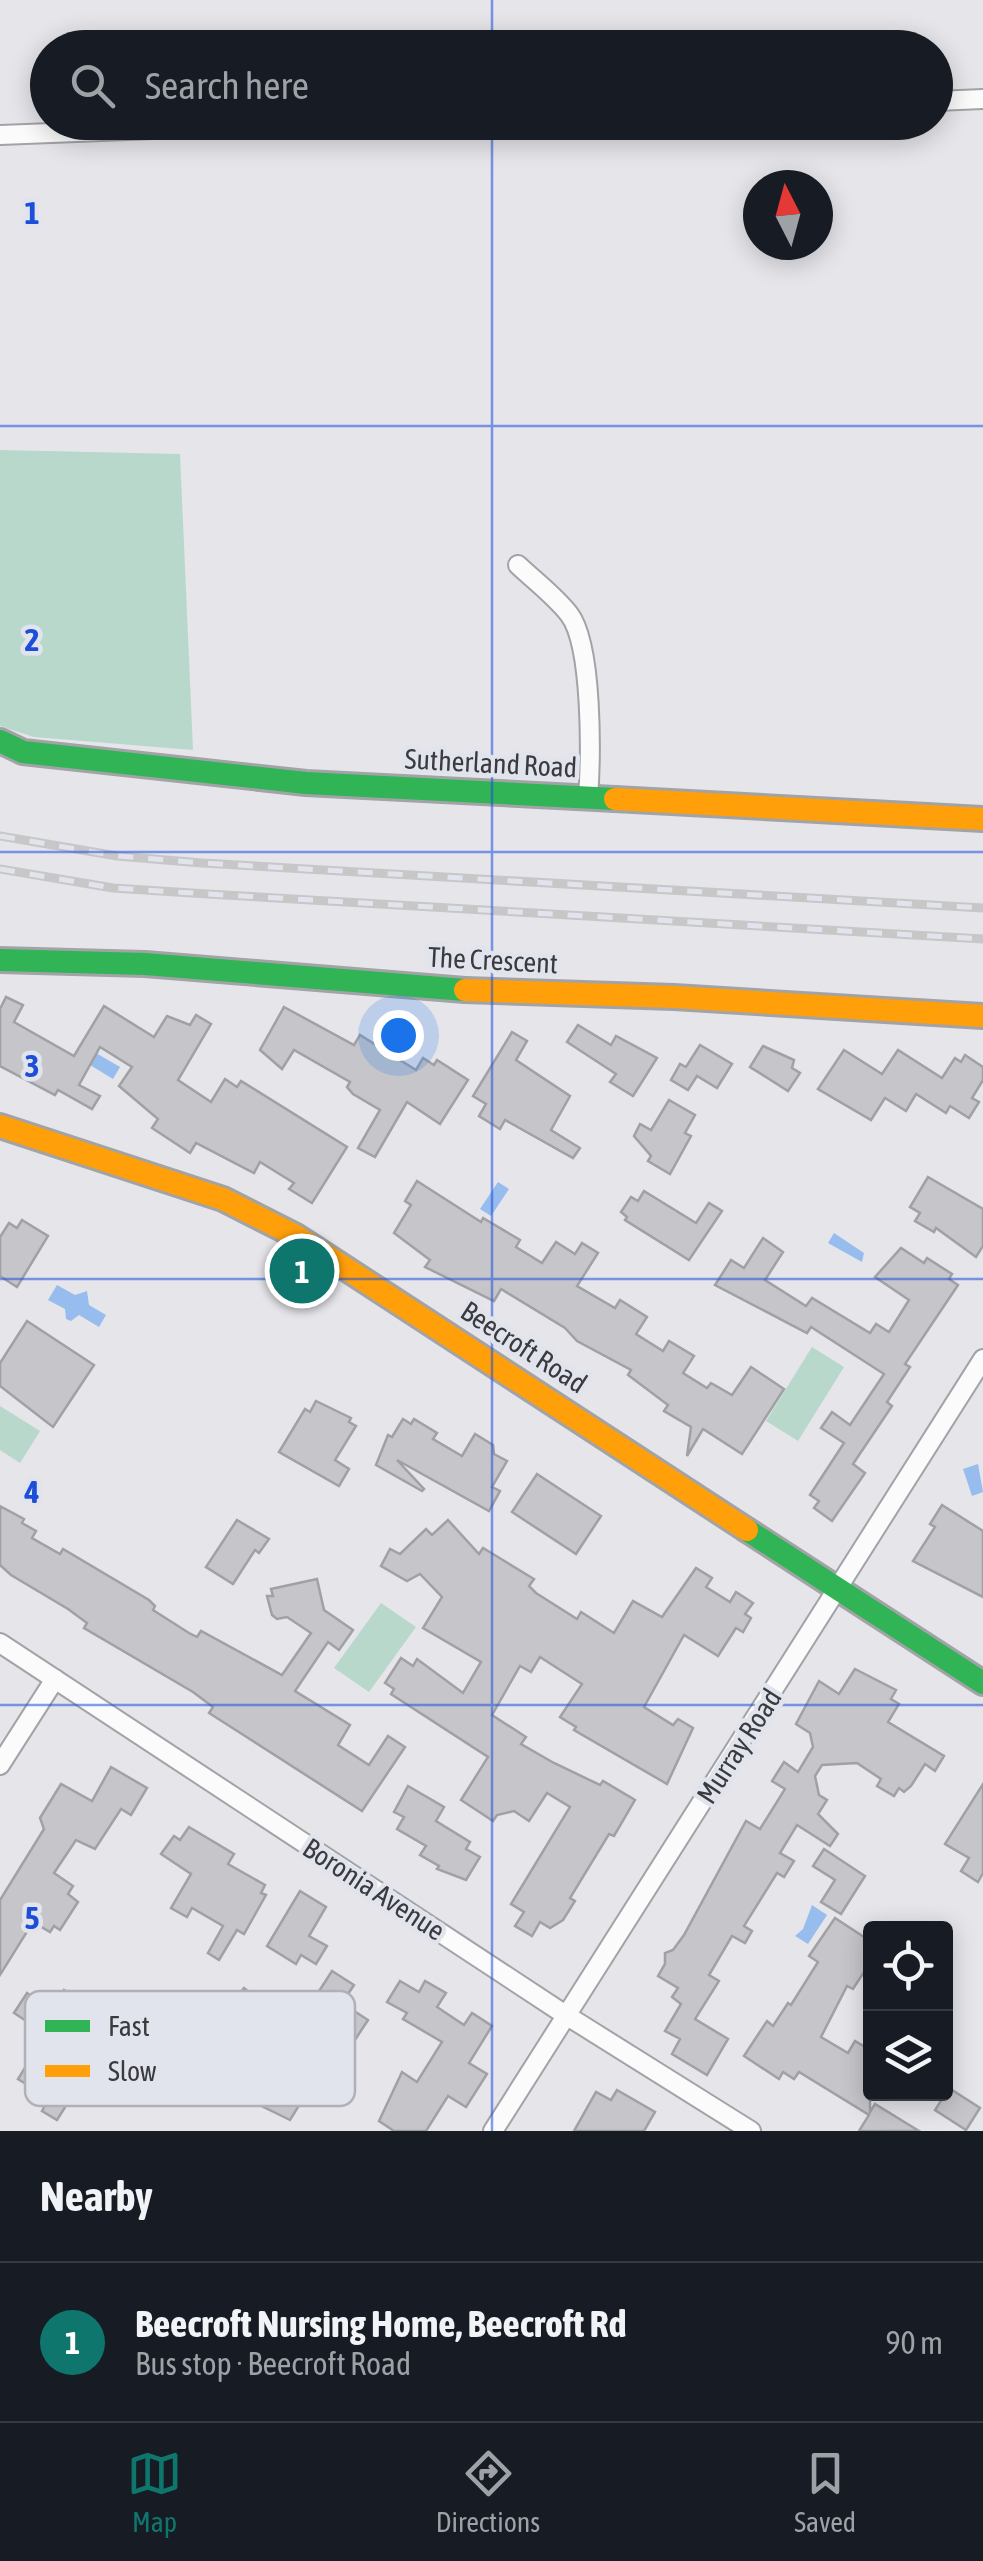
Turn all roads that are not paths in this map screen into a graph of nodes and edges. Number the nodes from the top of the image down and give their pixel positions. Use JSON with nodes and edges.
{"nodes":[{"id":1,"x":983,"y":99,"type":"edge"},
{"id":2,"x":953,"y":100,"type":"edge"},
{"id":3,"x":30,"y":134,"type":"edge"},
{"id":4,"x":0,"y":135,"type":"edge"},
{"id":5,"x":518,"y":565,"type":"dead end"},
{"id":6,"x":0,"y":741,"type":"edge"},
{"id":7,"x":588,"y":798,"type":"junction"},
{"id":8,"x":983,"y":819,"type":"edge"},
{"id":9,"x":0,"y":960,"type":"edge"},
{"id":10,"x":983,"y":1016,"type":"edge"},
{"id":11,"x":0,"y":1126,"type":"edge"},
{"id":12,"x":983,"y":1359,"type":"edge"},
{"id":13,"x":839,"y":1590,"type":"junction"},
{"id":14,"x":0,"y":1643,"type":"edge"},
{"id":15,"x":54,"y":1679,"type":"junction"},
{"id":16,"x":983,"y":1683,"type":"edge"},
{"id":17,"x":0,"y":1765,"type":"edge"},
{"id":18,"x":569,"y":2017,"type":"junction"},
{"id":19,"x":493,"y":2131,"type":"edge"},
{"id":20,"x":752,"y":2131,"type":"edge"}],
"edges":[{"from":1,"to":2,"type":"street"},
{"from":3,"to":4,"type":"street"},
{"from":5,"to":7,"type":"street"},
{"from":6,"to":7,"type":"street","name":"Sutherland Road"},
{"from":7,"to":8,"type":"street","name":"Sutherland Road"},
{"from":9,"to":10,"type":"street","name":"The Crescent"},
{"from":11,"to":13,"type":"street","name":"Beecroft Road"},
{"from":12,"to":13,"type":"street","name":"Murray Road"},
{"from":13,"to":16,"type":"street","name":"Beecroft Road"},
{"from":13,"to":18,"type":"street","name":"Murray Road"},
{"from":14,"to":15,"type":"street","name":"Boronia Avenue"},
{"from":15,"to":17,"type":"street"},
{"from":15,"to":18,"type":"street","name":"Boronia Avenue"},
{"from":18,"to":19,"type":"street","name":"Murray Road"},
{"from":18,"to":20,"type":"street","name":"Boronia Avenue"}]}
